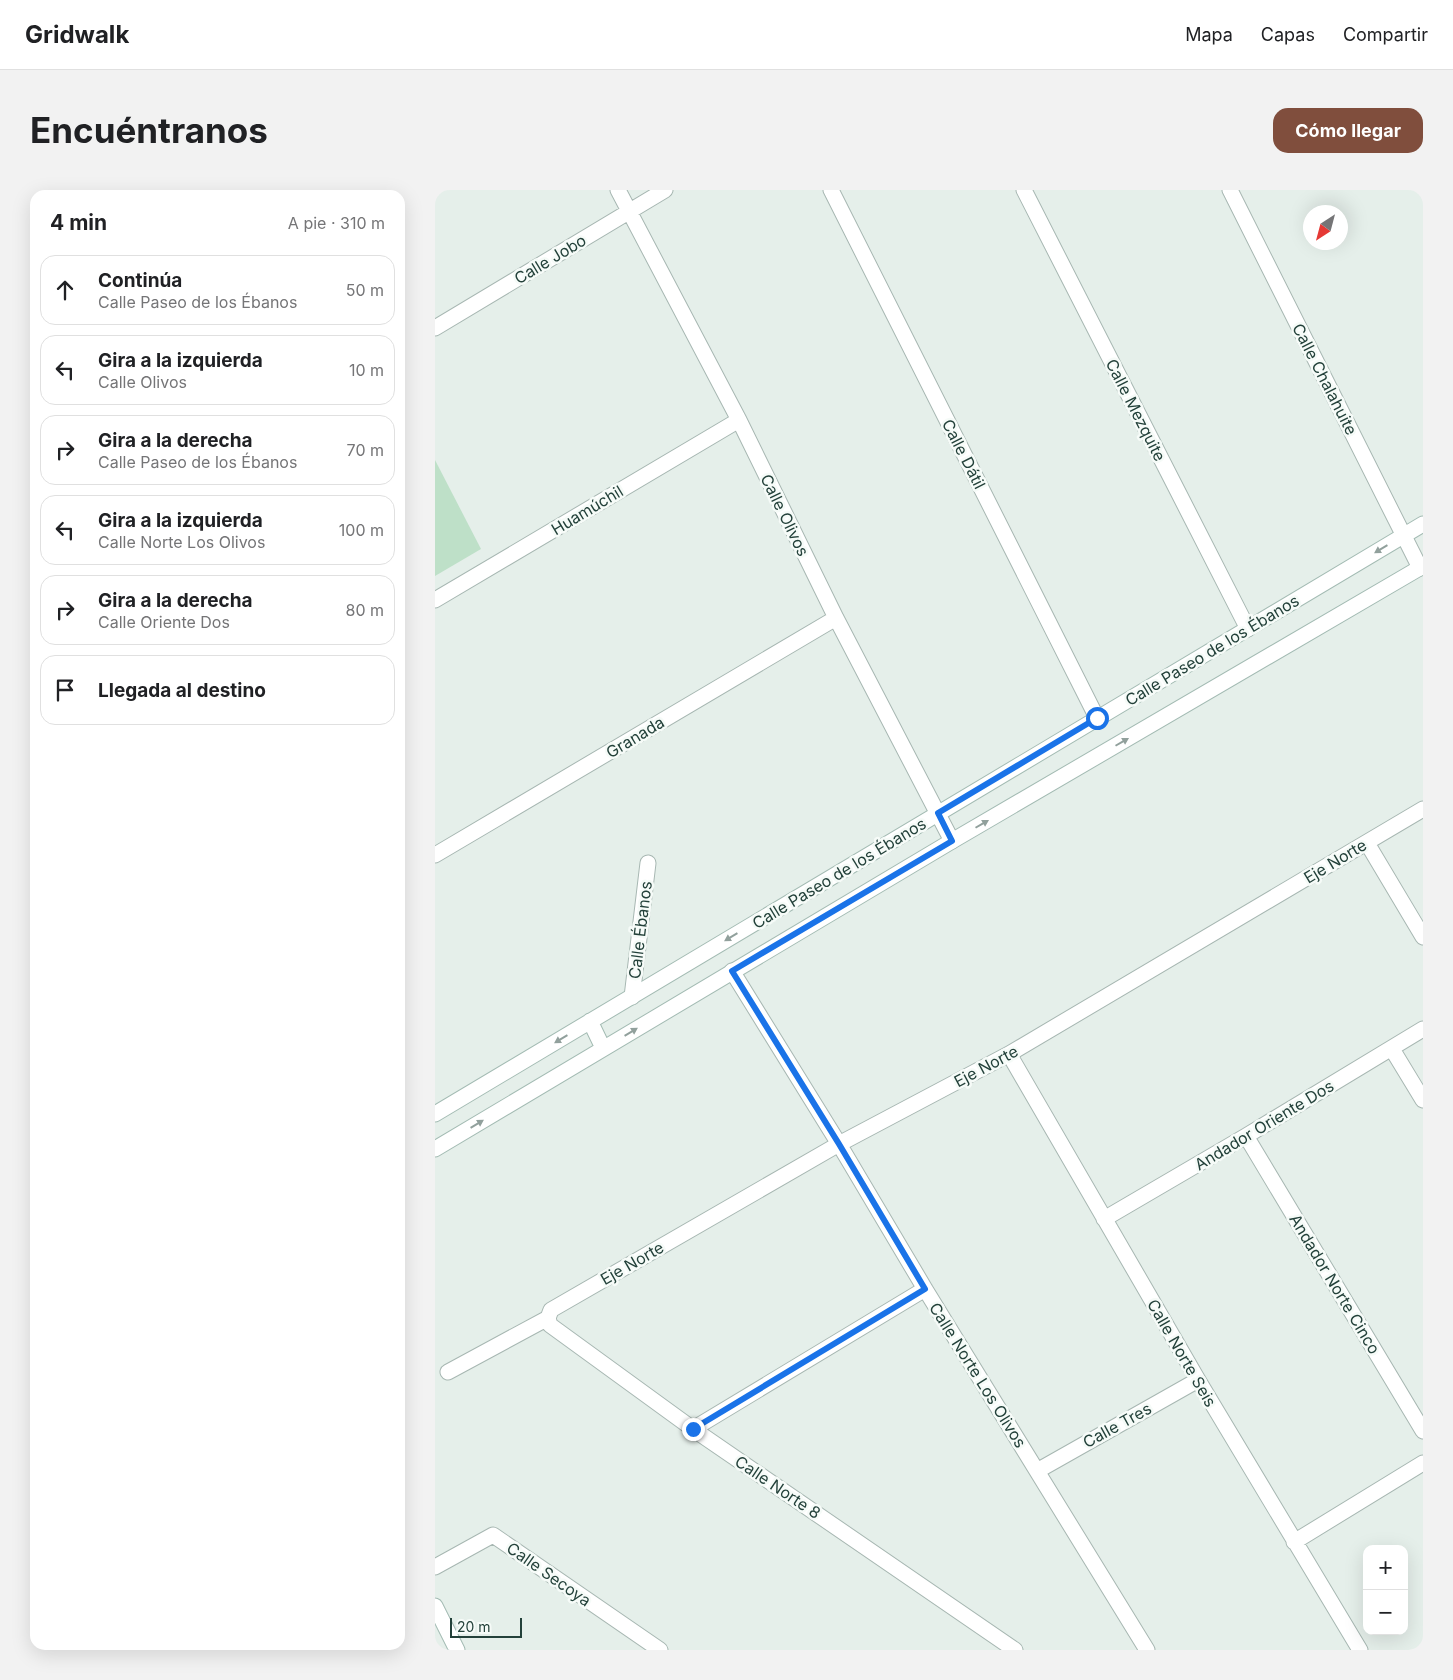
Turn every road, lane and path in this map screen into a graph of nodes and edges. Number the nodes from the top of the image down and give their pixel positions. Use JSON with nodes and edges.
{"nodes":[{"id":1,"x":618,"y":190,"type":"edge"},
{"id":2,"x":665,"y":190,"type":"edge"},
{"id":3,"x":831,"y":190,"type":"edge"},
{"id":4,"x":1024,"y":190,"type":"edge"},
{"id":5,"x":1230,"y":190,"type":"edge"},
{"id":6,"x":629,"y":211,"type":"junction"},
{"id":7,"x":435,"y":328,"type":"edge"},
{"id":8,"x":739,"y":420,"type":"junction"},
{"id":9,"x":1423,"y":524,"type":"edge"},
{"id":10,"x":1403,"y":536,"type":"junction"},
{"id":11,"x":1421,"y":567,"type":"edge"},
{"id":12,"x":435,"y":600,"type":"edge"},
{"id":13,"x":836,"y":618,"type":"junction"},
{"id":14,"x":1248,"y":629,"type":"junction"},
{"id":15,"x":1097,"y":718,"type":"junction"},
{"id":16,"x":1423,"y":810,"type":"edge"},
{"id":17,"x":938,"y":813,"type":"junction"},
{"id":18,"x":952,"y":841,"type":"junction"},
{"id":19,"x":1367,"y":843,"type":"junction"},
{"id":20,"x":435,"y":855,"type":"edge"},
{"id":21,"x":648,"y":863,"type":"dead end"},
{"id":22,"x":1423,"y":937,"type":"edge"},
{"id":23,"x":732,"y":971,"type":"junction"},
{"id":24,"x":631,"y":996,"type":"junction"},
{"id":25,"x":590,"y":1022,"type":"junction"},
{"id":26,"x":1423,"y":1029,"type":"edge"},
{"id":27,"x":603,"y":1048,"type":"junction"},
{"id":28,"x":1392,"y":1049,"type":"junction"},
{"id":29,"x":1009,"y":1054,"type":"junction"},
{"id":30,"x":1423,"y":1100,"type":"edge"},
{"id":31,"x":435,"y":1114,"type":"edge"},
{"id":32,"x":1246,"y":1136,"type":"junction"},
{"id":33,"x":839,"y":1144,"type":"junction"},
{"id":34,"x":435,"y":1149,"type":"edge"},
{"id":35,"x":1104,"y":1219,"type":"junction"},
{"id":36,"x":925,"y":1289,"type":"junction"},
{"id":37,"x":547,"y":1318,"type":"junction"},
{"id":38,"x":448,"y":1372,"type":"dead end"},
{"id":39,"x":1198,"y":1380,"type":"junction"},
{"id":40,"x":693,"y":1429,"type":"junction"},
{"id":41,"x":1423,"y":1431,"type":"edge"},
{"id":42,"x":1423,"y":1463,"type":"edge"},
{"id":43,"x":1037,"y":1471,"type":"junction"},
{"id":44,"x":1294,"y":1542,"type":"junction"},
{"id":45,"x":435,"y":1568,"type":"edge"},
{"id":46,"x":435,"y":1606,"type":"edge"},
{"id":47,"x":457,"y":1650,"type":"edge"},
{"id":48,"x":660,"y":1650,"type":"edge"},
{"id":49,"x":1015,"y":1650,"type":"edge"},
{"id":50,"x":1147,"y":1650,"type":"edge"},
{"id":51,"x":1360,"y":1650,"type":"edge"}],
"edges":[{"from":1,"to":6,"type":"street","name":"Calle Olivos"},
{"from":2,"to":6,"type":"street","name":"Calle Jobo"},
{"from":3,"to":15,"type":"street","name":"Calle Dátil"},
{"from":4,"to":14,"type":"street","name":"Calle Mezquite"},
{"from":5,"to":10,"type":"street","name":"Calle Chalahuite"},
{"from":6,"to":7,"type":"street","name":"Calle Jobo"},
{"from":6,"to":8,"type":"street","name":"Calle Olivos"},
{"from":8,"to":12,"type":"street","name":"Huamúchil"},
{"from":8,"to":13,"type":"street","name":"Calle Olivos"},
{"from":9,"to":10,"type":"street","name":"Calle Paseo de los Ébanos"},
{"from":10,"to":11,"type":"street","name":"Calle Chalahuite"},
{"from":10,"to":14,"type":"street","name":"Calle Paseo de los Ébanos","one_way":true},
{"from":18,"to":11,"type":"street","name":"Calle Paseo de los Ébanos","one_way":true},
{"from":13,"to":17,"type":"street","name":"Calle Olivos"},
{"from":13,"to":20,"type":"street","name":"Granada"},
{"from":14,"to":15,"type":"street","name":"Calle Paseo de los Ébanos"},
{"from":15,"to":17,"type":"street","name":"Calle Paseo de los Ébanos"},
{"from":16,"to":19,"type":"street","name":"Eje Norte"},
{"from":17,"to":18,"type":"street","name":"Calle Olivos"},
{"from":17,"to":24,"type":"street","name":"Calle Paseo de los Ébanos","one_way":true},
{"from":18,"to":23,"type":"street","name":"Calle Paseo de los Ébanos"},
{"from":19,"to":22,"type":"street"},
{"from":19,"to":29,"type":"street","name":"Eje Norte"},
{"from":21,"to":24,"type":"street","name":"Calle Ébanos"},
{"from":27,"to":23,"type":"street","name":"Calle Paseo de los Ébanos","one_way":true},
{"from":23,"to":33,"type":"street","name":"Calle Norte Los Olivos"},
{"from":24,"to":25,"type":"street","name":"Calle Paseo de los Ébanos"},
{"from":25,"to":27,"type":"street"},
{"from":25,"to":31,"type":"street","name":"Calle Paseo de los Ébanos","one_way":true},
{"from":26,"to":28,"type":"street","name":"Andador Oriente Dos"},
{"from":34,"to":27,"type":"street","name":"Calle Paseo de los Ébanos","one_way":true},
{"from":28,"to":30,"type":"street"},
{"from":28,"to":32,"type":"street","name":"Andador Oriente Dos"},
{"from":29,"to":33,"type":"street","name":"Eje Norte"},
{"from":29,"to":35,"type":"street","name":"Calle Norte Seis"},
{"from":32,"to":35,"type":"street","name":"Andador Oriente Dos"},
{"from":32,"to":41,"type":"street","name":"Andador Norte Cinco"},
{"from":33,"to":36,"type":"street","name":"Calle Norte Los Olivos"},
{"from":33,"to":37,"type":"street","name":"Eje Norte"},
{"from":35,"to":39,"type":"street","name":"Calle Norte Seis"},
{"from":36,"to":40,"type":"street"},
{"from":36,"to":43,"type":"street","name":"Calle Norte Los Olivos"},
{"from":37,"to":38,"type":"street","name":"Eje Norte"},
{"from":37,"to":40,"type":"street","name":"Calle Norte 8"},
{"from":39,"to":43,"type":"street","name":"Calle Tres"},
{"from":39,"to":44,"type":"street","name":"Calle Norte Seis"},
{"from":40,"to":49,"type":"street","name":"Calle Norte 8"},
{"from":42,"to":44,"type":"street"},
{"from":43,"to":50,"type":"street","name":"Calle Norte Los Olivos"},
{"from":44,"to":51,"type":"street","name":"Calle Norte Seis"},
{"from":45,"to":48,"type":"street","name":"Calle Secoya"},
{"from":46,"to":47,"type":"street"}]}
